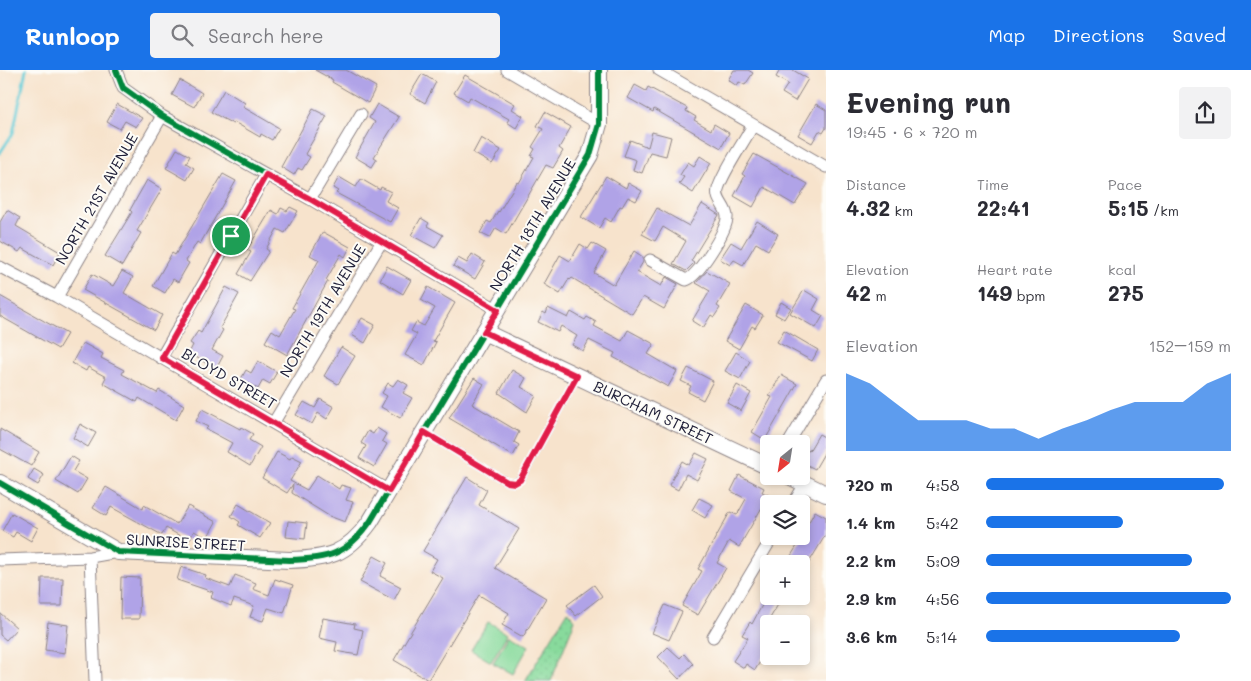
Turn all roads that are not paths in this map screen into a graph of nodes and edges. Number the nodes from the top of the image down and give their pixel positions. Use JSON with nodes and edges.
{"nodes":[{"id":1,"x":116,"y":70,"type":"edge"},
{"id":2,"x":507,"y":70,"type":"edge"},
{"id":3,"x":599,"y":70,"type":"edge"},
{"id":4,"x":659,"y":70,"type":"edge"},
{"id":5,"x":361,"y":114,"type":"dead end"},
{"id":6,"x":162,"y":116,"type":"junction"},
{"id":7,"x":599,"y":124,"type":"junction"},
{"id":8,"x":754,"y":125,"type":"junction"},
{"id":9,"x":826,"y":167,"type":"edge"},
{"id":10,"x":266,"y":175,"type":"junction"},
{"id":11,"x":310,"y":199,"type":"junction"},
{"id":12,"x":382,"y":241,"type":"junction"},
{"id":13,"x":650,"y":260,"type":"dead end"},
{"id":14,"x":0,"y":267,"type":"edge"},
{"id":15,"x":57,"y":297,"type":"junction"},
{"id":16,"x":498,"y":310,"type":"junction"},
{"id":17,"x":484,"y":332,"type":"junction"},
{"id":18,"x":162,"y":358,"type":"junction"},
{"id":19,"x":577,"y":376,"type":"junction"},
{"id":20,"x":826,"y":380,"type":"edge"},
{"id":21,"x":274,"y":422,"type":"junction"},
{"id":22,"x":424,"y":432,"type":"junction"},
{"id":23,"x":793,"y":435,"type":"edge"},
{"id":24,"x":760,"y":463,"type":"edge"},
{"id":25,"x":0,"y":483,"type":"edge"},
{"id":26,"x":807,"y":485,"type":"edge"},
{"id":27,"x":389,"y":491,"type":"junction"},
{"id":28,"x":826,"y":494,"type":"edge"},
{"id":29,"x":768,"y":545,"type":"edge"},
{"id":30,"x":118,"y":552,"type":"junction"},
{"id":31,"x":329,"y":555,"type":"joint"},
{"id":32,"x":90,"y":557,"type":"junction"},
{"id":33,"x":0,"y":560,"type":"edge"},
{"id":34,"x":713,"y":638,"type":"dead end"},
{"id":35,"x":95,"y":681,"type":"edge"}],
"edges":[{"from":1,"to":6,"type":"street"},
{"from":2,"to":7,"type":"street"},
{"from":3,"to":7,"type":"street","name":"NORTH 18TH AVENUE"},
{"from":4,"to":8,"type":"street"},
{"from":5,"to":11,"type":"street"},
{"from":6,"to":10,"type":"street"},
{"from":6,"to":15,"type":"street","name":"NORTH 21ST AVENUE"},
{"from":7,"to":16,"type":"street","name":"NORTH 18TH AVENUE"},
{"from":8,"to":9,"type":"street"},
{"from":8,"to":13,"type":"street"},
{"from":10,"to":11,"type":"street"},
{"from":10,"to":18,"type":"street"},
{"from":11,"to":12,"type":"street"},
{"from":12,"to":16,"type":"street"},
{"from":12,"to":21,"type":"street","name":"NORTH 19TH AVENUE"},
{"from":14,"to":15,"type":"street","name":"BLOYD STREET"},
{"from":15,"to":18,"type":"street","name":"BLOYD STREET"},
{"from":16,"to":17,"type":"street","name":"NORTH 18TH AVENUE"},
{"from":17,"to":19,"type":"street","name":"BURCHAM STREET"},
{"from":17,"to":22,"type":"street","name":"NORTH 18TH AVENUE"},
{"from":18,"to":21,"type":"street","name":"BLOYD STREET"},
{"from":19,"to":22,"type":"lane"},
{"from":19,"to":24,"type":"street","name":"BURCHAM STREET"},
{"from":20,"to":23,"type":"street"},
{"from":21,"to":27,"type":"street","name":"BLOYD STREET"},
{"from":22,"to":27,"type":"street","name":"NORTH 18TH AVENUE"},
{"from":25,"to":30,"type":"street","name":"SUNRISE STREET"},
{"from":26,"to":28,"type":"street"},
{"from":27,"to":31,"type":"street","name":"NORTH 18TH AVENUE"},
{"from":29,"to":34,"type":"street"},
{"from":30,"to":31,"type":"street","name":"SUNRISE STREET"},
{"from":30,"to":32,"type":"street"},
{"from":32,"to":33,"type":"street"},
{"from":32,"to":35,"type":"street"}]}
